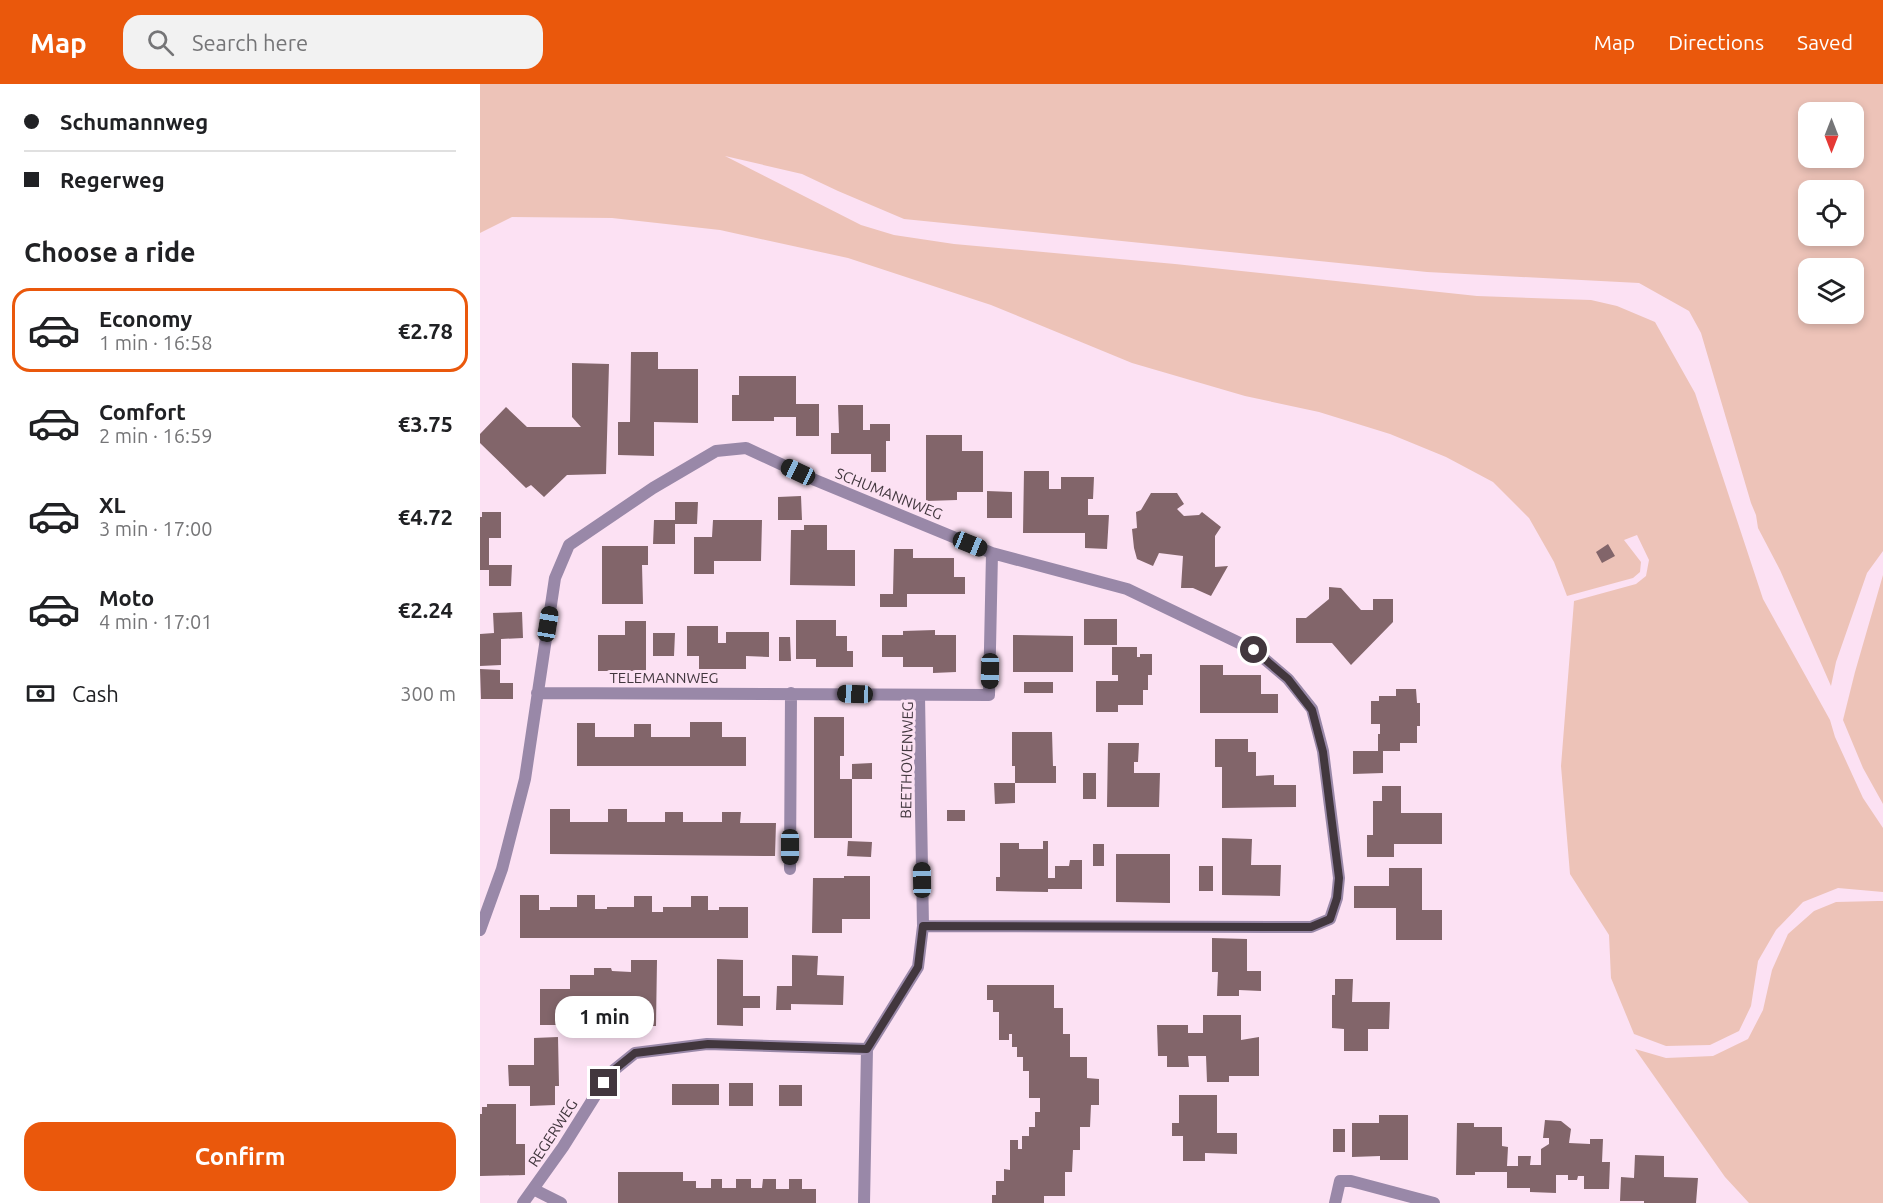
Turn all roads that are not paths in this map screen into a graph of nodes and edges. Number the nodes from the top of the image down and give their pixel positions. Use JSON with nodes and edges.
{"nodes":[{"id":1,"x":992,"y":553,"type":"junction"},
{"id":2,"x":537,"y":693,"type":"junction"},
{"id":3,"x":791,"y":693,"type":"junction"},
{"id":4,"x":919,"y":696,"type":"junction"},
{"id":5,"x":790,"y":869,"type":"dead end"},
{"id":6,"x":923,"y":926,"type":"junction"},
{"id":7,"x":480,"y":930,"type":"edge"},
{"id":8,"x":867,"y":1049,"type":"junction"},
{"id":9,"x":533,"y":1189,"type":"junction"},
{"id":10,"x":523,"y":1203,"type":"edge"},
{"id":11,"x":561,"y":1203,"type":"edge"},
{"id":12,"x":864,"y":1203,"type":"edge"},
{"id":13,"x":1335,"y":1203,"type":"edge"},
{"id":14,"x":1434,"y":1203,"type":"edge"}],
"edges":[{"from":1,"to":2,"type":"street","name":"SCHUMANNWEG"},
{"from":1,"to":4,"type":"street","name":"BEETHOVENWEG"},
{"from":1,"to":6,"type":"street","name":"SCHUMANNWEG"},
{"from":2,"to":3,"type":"street","name":"TELEMANNWEG"},
{"from":2,"to":7,"type":"street","name":"SCHUMANNWEG"},
{"from":3,"to":4,"type":"street","name":"TELEMANNWEG"},
{"from":3,"to":5,"type":"street"},
{"from":4,"to":6,"type":"street","name":"BEETHOVENWEG"},
{"from":6,"to":8,"type":"street","name":"BEETHOVENWEG"},
{"from":8,"to":9,"type":"street","name":"REGERWEG"},
{"from":8,"to":12,"type":"street"},
{"from":9,"to":10,"type":"street","name":"REGERWEG"},
{"from":9,"to":11,"type":"street","name":"REGERWEG"},
{"from":13,"to":14,"type":"street"}]}
